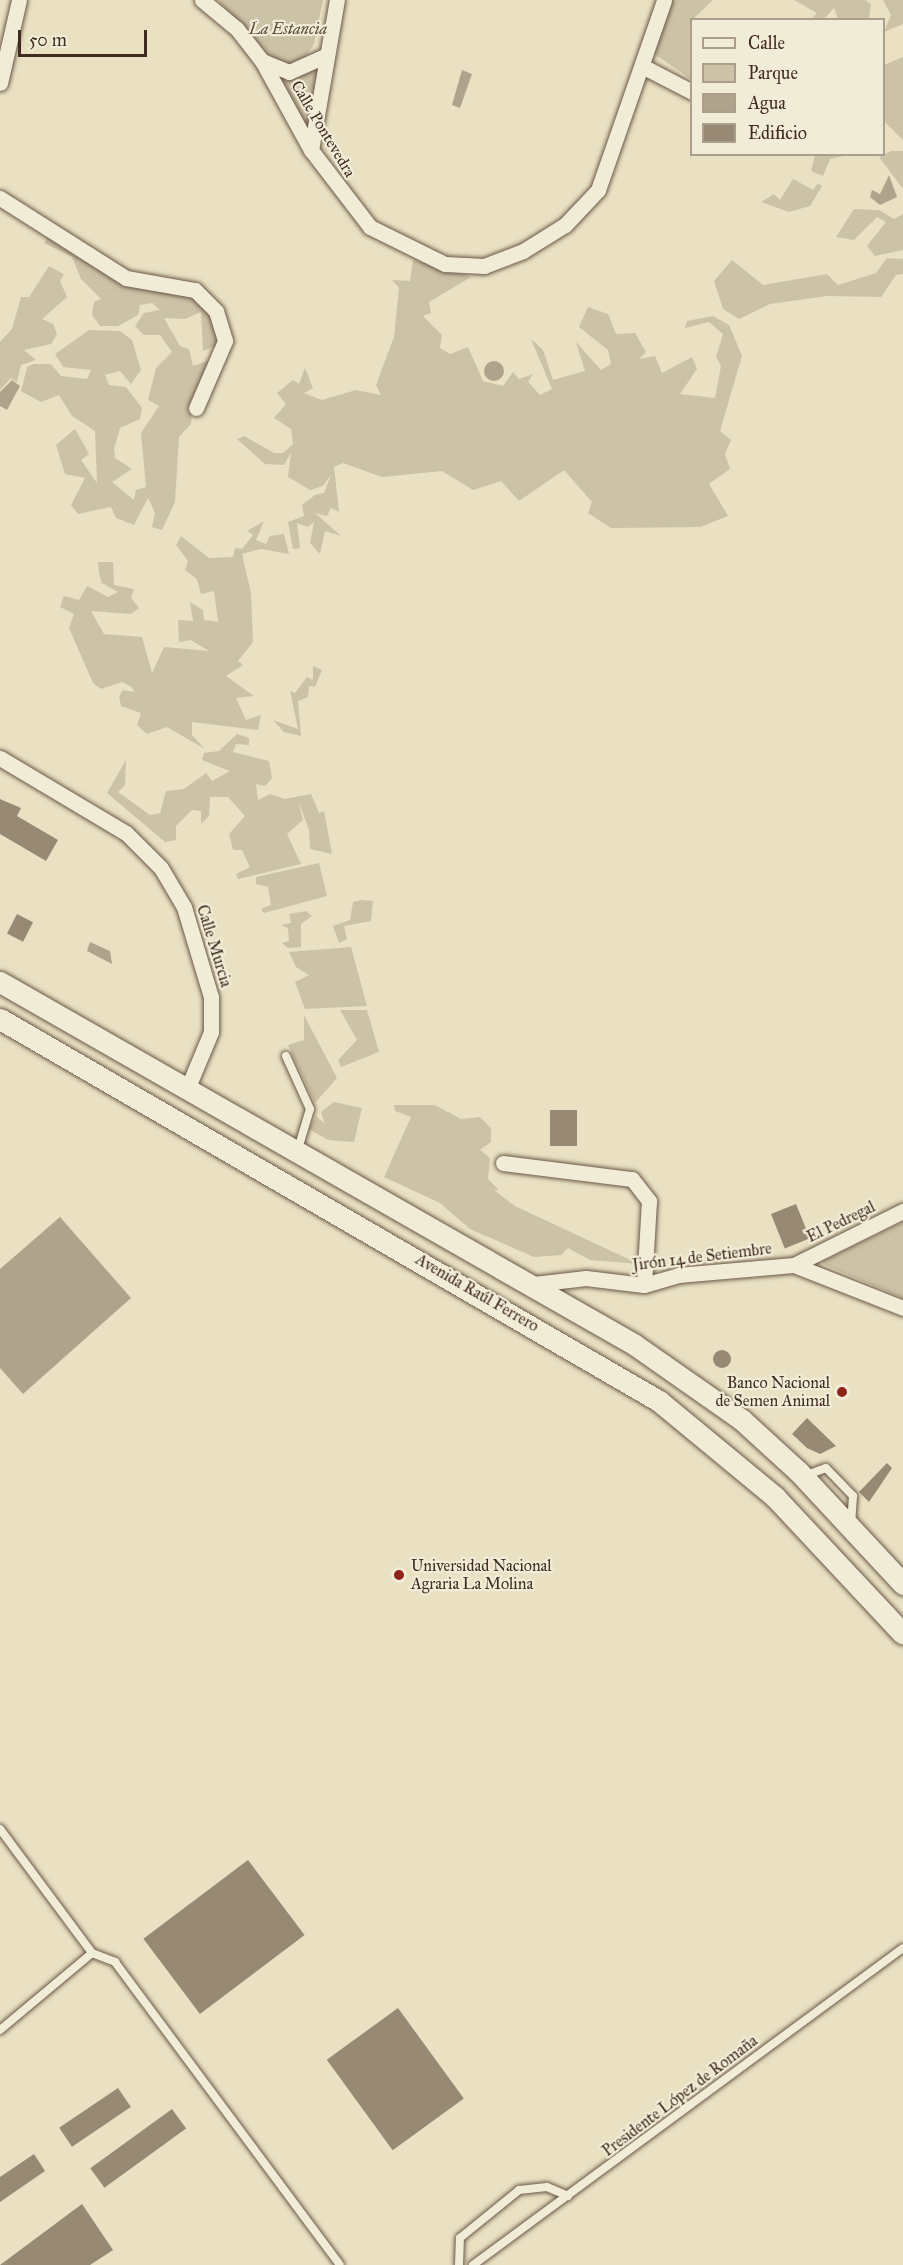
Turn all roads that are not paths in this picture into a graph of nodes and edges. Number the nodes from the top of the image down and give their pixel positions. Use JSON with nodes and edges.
{"nodes":[{"id":1,"x":19,"y":0,"type":"edge"},
{"id":2,"x":202,"y":0,"type":"edge"},
{"id":3,"x":337,"y":0,"type":"edge"},
{"id":4,"x":664,"y":0,"type":"edge"},
{"id":5,"x":325,"y":56,"type":"junction"},
{"id":6,"x":262,"y":61,"type":"junction"},
{"id":7,"x":644,"y":67,"type":"junction"},
{"id":8,"x":0,"y":83,"type":"edge"},
{"id":9,"x":690,"y":91,"type":"edge"},
{"id":10,"x":311,"y":150,"type":"junction"},
{"id":11,"x":0,"y":198,"type":"edge"},
{"id":12,"x":196,"y":408,"type":"dead end"},
{"id":13,"x":0,"y":758,"type":"edge"},
{"id":14,"x":0,"y":982,"type":"edge"},
{"id":15,"x":0,"y":1019,"type":"edge"},
{"id":16,"x":286,"y":1056,"type":"dead end"},
{"id":17,"x":188,"y":1087,"type":"junction"},
{"id":18,"x":297,"y":1150,"type":"junction"},
{"id":19,"x":503,"y":1163,"type":"dead end"},
{"id":20,"x":903,"y":1211,"type":"edge"},
{"id":21,"x":794,"y":1264,"type":"junction"},
{"id":22,"x":534,"y":1284,"type":"junction"},
{"id":23,"x":644,"y":1285,"type":"junction"},
{"id":24,"x":903,"y":1308,"type":"edge"},
{"id":25,"x":903,"y":1584,"type":"edge"},
{"id":26,"x":903,"y":1634,"type":"edge"},
{"id":27,"x":0,"y":1829,"type":"edge"},
{"id":28,"x":903,"y":1948,"type":"edge"},
{"id":29,"x":92,"y":1953,"type":"junction"},
{"id":30,"x":0,"y":2030,"type":"edge"},
{"id":31,"x":568,"y":2196,"type":"junction"},
{"id":32,"x":340,"y":2265,"type":"edge"},
{"id":33,"x":459,"y":2265,"type":"edge"},
{"id":34,"x":473,"y":2265,"type":"edge"}],
"edges":[{"from":1,"to":8,"type":"street"},
{"from":2,"to":6,"type":"street","name":"Calle Pontevedra"},
{"from":3,"to":5,"type":"street"},
{"from":4,"to":7,"type":"street","name":"Calle Pontevedra"},
{"from":5,"to":6,"type":"street"},
{"from":5,"to":10,"type":"street"},
{"from":6,"to":10,"type":"street","name":"Calle Pontevedra"},
{"from":7,"to":9,"type":"street"},
{"from":7,"to":10,"type":"street","name":"Calle Pontevedra"},
{"from":11,"to":12,"type":"street"},
{"from":13,"to":17,"type":"street","name":"Calle Murcia"},
{"from":14,"to":17,"type":"main road","name":"Avenida Raúl Ferrero"},
{"from":15,"to":26,"type":"main road","name":"Avenida Raúl Ferrero"},
{"from":16,"to":18,"type":"lane"},
{"from":17,"to":18,"type":"main road","name":"Avenida Raúl Ferrero"},
{"from":18,"to":22,"type":"main road","name":"Avenida Raúl Ferrero"},
{"from":19,"to":23,"type":"street"},
{"from":20,"to":21,"type":"street","name":"El Pedregal"},
{"from":21,"to":23,"type":"street","name":"Jirón 14 de Setiembre"},
{"from":21,"to":24,"type":"street","name":"Jirón 14 de Setiembre"},
{"from":22,"to":23,"type":"street","name":"Jirón 14 de Setiembre"},
{"from":22,"to":25,"type":"main road","name":"Avenida Raúl Ferrero"},
{"from":27,"to":29,"type":"lane"},
{"from":28,"to":31,"type":"lane","name":"Presidente López de Romaña"},
{"from":29,"to":30,"type":"lane"},
{"from":29,"to":32,"type":"lane"},
{"from":31,"to":33,"type":"lane"},
{"from":31,"to":34,"type":"lane","name":"Presidente López de Romaña"}]}
